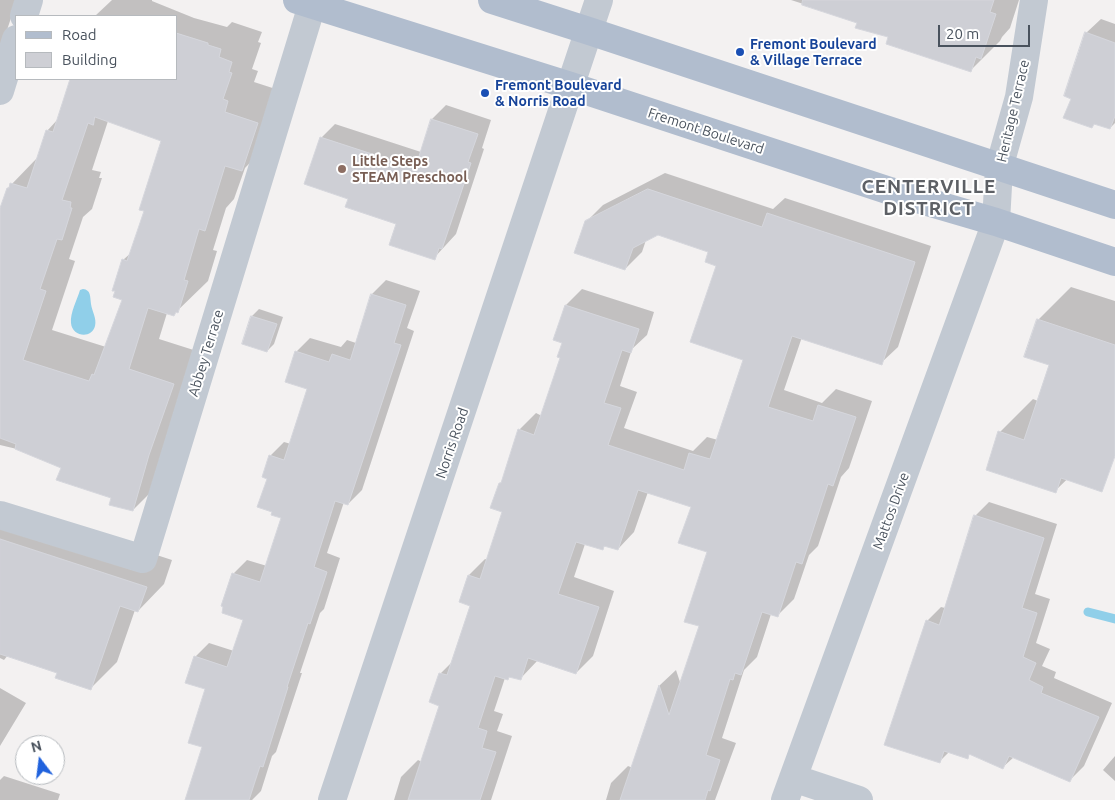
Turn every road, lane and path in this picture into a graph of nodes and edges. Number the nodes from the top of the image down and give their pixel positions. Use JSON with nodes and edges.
{"nodes":[{"id":1,"x":29,"y":0,"type":"edge"},
{"id":2,"x":492,"y":0,"type":"edge"},
{"id":3,"x":599,"y":0,"type":"edge"},
{"id":4,"x":1034,"y":0,"type":"edge"},
{"id":5,"x":304,"y":2,"type":"edge"},
{"id":6,"x":24,"y":15,"type":"edge"},
{"id":7,"x":589,"y":31,"type":"junction"},
{"id":8,"x":15,"y":42,"type":"edge"},
{"id":9,"x":572,"y":86,"type":"junction"},
{"id":10,"x":0,"y":91,"type":"edge"},
{"id":11,"x":1000,"y":168,"type":"junction"},
{"id":12,"x":1115,"y":205,"type":"edge"},
{"id":13,"x":996,"y":222,"type":"junction"},
{"id":14,"x":1115,"y":262,"type":"edge"},
{"id":15,"x":0,"y":514,"type":"edge"},
{"id":16,"x":789,"y":789,"type":"edge"},
{"id":17,"x":332,"y":800,"type":"edge"},
{"id":18,"x":859,"y":800,"type":"edge"}],
"edges":[{"from":1,"to":6,"type":"street"},
{"from":2,"to":7,"type":"main road"},
{"from":3,"to":7,"type":"street","name":"Norris Road"},
{"from":4,"to":11,"type":"street","name":"Heritage Terrace"},
{"from":5,"to":9,"type":"main road","name":"Fremont Boulevard"},
{"from":5,"to":15,"type":"street","name":"Abbey Terrace"},
{"from":7,"to":9,"type":"street","name":"Norris Road"},
{"from":7,"to":11,"type":"main road"},
{"from":8,"to":10,"type":"street"},
{"from":9,"to":13,"type":"main road","name":"Fremont Boulevard"},
{"from":9,"to":17,"type":"street","name":"Norris Road"},
{"from":11,"to":12,"type":"main road"},
{"from":11,"to":13,"type":"street","name":"Heritage Terrace"},
{"from":13,"to":14,"type":"main road","name":"Fremont Boulevard"},
{"from":13,"to":16,"type":"street","name":"Mattos Drive"},
{"from":16,"to":18,"type":"street"}]}
